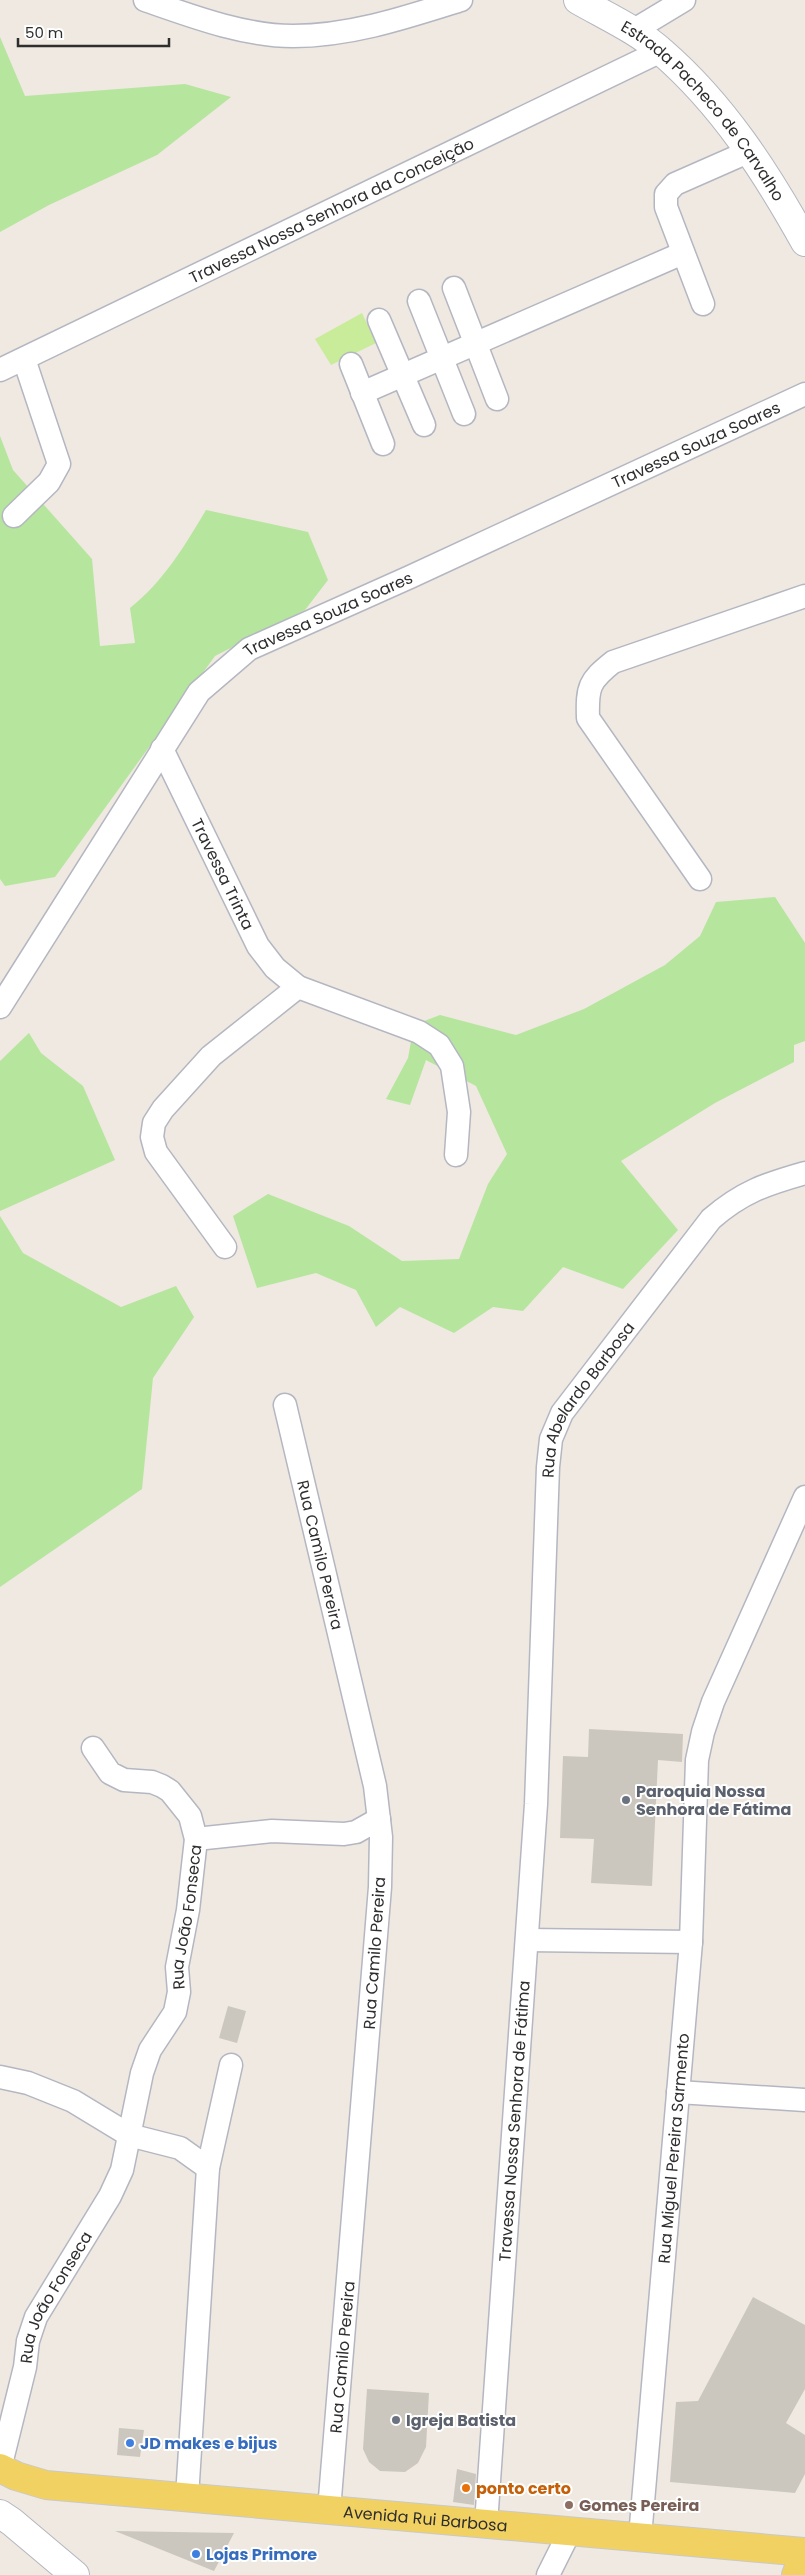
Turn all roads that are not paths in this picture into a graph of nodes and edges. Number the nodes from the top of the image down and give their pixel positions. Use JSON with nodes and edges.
{"nodes":[{"id":1,"x":145,"y":0,"type":"edge"},
{"id":2,"x":461,"y":0,"type":"edge"},
{"id":3,"x":578,"y":0,"type":"edge"},
{"id":4,"x":684,"y":0,"type":"edge"},
{"id":5,"x":631,"y":32,"type":"junction"},
{"id":6,"x":661,"y":50,"type":"junction"},
{"id":7,"x":750,"y":151,"type":"junction"},
{"id":8,"x":798,"y":213,"type":"edge"},
{"id":9,"x":805,"y":242,"type":"edge"},
{"id":10,"x":683,"y":253,"type":"junction"},
{"id":11,"x":454,"y":288,"type":"dead end"},
{"id":12,"x":419,"y":301,"type":"dead end"},
{"id":13,"x":703,"y":304,"type":"dead end"},
{"id":14,"x":379,"y":320,"type":"dead end"},
{"id":15,"x":476,"y":344,"type":"junction"},
{"id":16,"x":24,"y":359,"type":"junction"},
{"id":17,"x":442,"y":359,"type":"junction"},
{"id":18,"x":351,"y":364,"type":"dead end"},
{"id":19,"x":0,"y":370,"type":"edge"},
{"id":20,"x":402,"y":376,"type":"junction"},
{"id":21,"x":362,"y":393,"type":"junction"},
{"id":22,"x":805,"y":394,"type":"edge"},
{"id":23,"x":497,"y":399,"type":"dead end"},
{"id":24,"x":464,"y":414,"type":"dead end"},
{"id":25,"x":424,"y":425,"type":"dead end"},
{"id":26,"x":383,"y":444,"type":"dead end"},
{"id":27,"x":14,"y":516,"type":"dead end"},
{"id":28,"x":805,"y":596,"type":"edge"},
{"id":29,"x":162,"y":749,"type":"junction"},
{"id":30,"x":700,"y":878,"type":"dead end"},
{"id":31,"x":298,"y":987,"type":"junction"},
{"id":32,"x":0,"y":1007,"type":"edge"},
{"id":33,"x":456,"y":1155,"type":"dead end"},
{"id":34,"x":805,"y":1173,"type":"edge"},
{"id":35,"x":225,"y":1247,"type":"dead end"},
{"id":36,"x":286,"y":1405,"type":"dead end"},
{"id":37,"x":805,"y":1497,"type":"edge"},
{"id":38,"x":538,"y":1718,"type":"joint"},
{"id":39,"x":93,"y":1748,"type":"dead end"},
{"id":40,"x":378,"y":1819,"type":"junction"},
{"id":41,"x":196,"y":1839,"type":"junction"},
{"id":42,"x":527,"y":1940,"type":"junction"},
{"id":43,"x":691,"y":1942,"type":"junction"},
{"id":44,"x":231,"y":2065,"type":"dead end"},
{"id":45,"x":0,"y":2077,"type":"edge"},
{"id":46,"x":678,"y":2092,"type":"junction"},
{"id":47,"x":805,"y":2100,"type":"edge"},
{"id":48,"x":129,"y":2135,"type":"junction"},
{"id":49,"x":208,"y":2168,"type":"junction"},
{"id":50,"x":0,"y":2468,"type":"edge"},
{"id":51,"x":46,"y":2485,"type":"junction"},
{"id":52,"x":0,"y":2491,"type":"edge"},
{"id":53,"x":187,"y":2497,"type":"junction"},
{"id":54,"x":0,"y":2506,"type":"edge"},
{"id":55,"x":329,"y":2510,"type":"junction"},
{"id":56,"x":0,"y":2514,"type":"edge"},
{"id":57,"x":486,"y":2524,"type":"junction"},
{"id":58,"x":570,"y":2531,"type":"junction"},
{"id":59,"x":27,"y":2534,"type":"junction"},
{"id":60,"x":640,"y":2537,"type":"junction"},
{"id":61,"x":805,"y":2552,"type":"edge"},
{"id":62,"x":75,"y":2575,"type":"edge"},
{"id":63,"x":548,"y":2575,"type":"edge"},
{"id":64,"x":796,"y":2575,"type":"edge"}],
"edges":[{"from":1,"to":2,"type":"street"},
{"from":3,"to":5,"type":"main road","name":"Estrada Pacheco de Carvalho"},
{"from":4,"to":5,"type":"street"},
{"from":5,"to":6,"type":"main road","name":"Estrada Pacheco de Carvalho"},
{"from":6,"to":7,"type":"main road","name":"Estrada Pacheco de Carvalho"},
{"from":6,"to":16,"type":"street","name":"Travessa Nossa Senhora da Conceição"},
{"from":7,"to":8,"type":"main road","name":"Estrada Pacheco de Carvalho"},
{"from":7,"to":10,"type":"street"},
{"from":8,"to":9,"type":"main road","name":"Estrada Pacheco de Carvalho"},
{"from":10,"to":13,"type":"street"},
{"from":10,"to":15,"type":"street"},
{"from":11,"to":15,"type":"street"},
{"from":12,"to":17,"type":"street"},
{"from":14,"to":20,"type":"street"},
{"from":15,"to":17,"type":"street"},
{"from":15,"to":23,"type":"street"},
{"from":16,"to":19,"type":"street","name":"Travessa Nossa Senhora da Conceição"},
{"from":16,"to":27,"type":"street"},
{"from":17,"to":20,"type":"street"},
{"from":17,"to":24,"type":"street"},
{"from":18,"to":21,"type":"street"},
{"from":20,"to":21,"type":"street"},
{"from":20,"to":25,"type":"street"},
{"from":21,"to":26,"type":"street"},
{"from":22,"to":29,"type":"street","name":"Travessa Souza Soares"},
{"from":28,"to":30,"type":"street"},
{"from":29,"to":31,"type":"street","name":"Travessa Trinta"},
{"from":29,"to":32,"type":"street","name":"Travessa Souza Soares"},
{"from":31,"to":33,"type":"street","name":"Travessa Trinta"},
{"from":31,"to":35,"type":"street"},
{"from":34,"to":38,"type":"street","name":"Rua Abelardo Barbosa"},
{"from":36,"to":40,"type":"street","name":"Rua Camilo Pereira"},
{"from":37,"to":43,"type":"street","name":"Rua Miguel Pereira Sarmento"},
{"from":38,"to":42,"type":"street","name":"Travessa Nossa Senhora de Fátima"},
{"from":39,"to":41,"type":"street","name":"Rua João Fonseca"},
{"from":40,"to":41,"type":"street"},
{"from":40,"to":55,"type":"street","name":"Rua Camilo Pereira"},
{"from":41,"to":48,"type":"street","name":"Rua João Fonseca"},
{"from":42,"to":43,"type":"street"},
{"from":42,"to":57,"type":"street","name":"Travessa Nossa Senhora de Fátima"},
{"from":43,"to":46,"type":"street","name":"Rua Miguel Pereira Sarmento"},
{"from":44,"to":49,"type":"street"},
{"from":45,"to":48,"type":"street"},
{"from":46,"to":47,"type":"street"},
{"from":46,"to":60,"type":"street","name":"Rua Miguel Pereira Sarmento"},
{"from":48,"to":49,"type":"street"},
{"from":48,"to":50,"type":"street","name":"Rua João Fonseca"},
{"from":49,"to":53,"type":"street"},
{"from":50,"to":51,"type":"main road"},
{"from":51,"to":52,"type":"main road"},
{"from":51,"to":53,"type":"main road","name":"Avenida Rui Barbosa"},
{"from":53,"to":55,"type":"main road","name":"Avenida Rui Barbosa"},
{"from":54,"to":59,"type":"main road"},
{"from":55,"to":57,"type":"main road","name":"Avenida Rui Barbosa"},
{"from":56,"to":59,"type":"main road"},
{"from":57,"to":58,"type":"main road","name":"Avenida Rui Barbosa"},
{"from":58,"to":60,"type":"main road","name":"Avenida Rui Barbosa"},
{"from":58,"to":63,"type":"street"},
{"from":59,"to":62,"type":"main road"},
{"from":60,"to":61,"type":"main road","name":"Avenida Rui Barbosa"},
{"from":61,"to":64,"type":"main road"}]}
